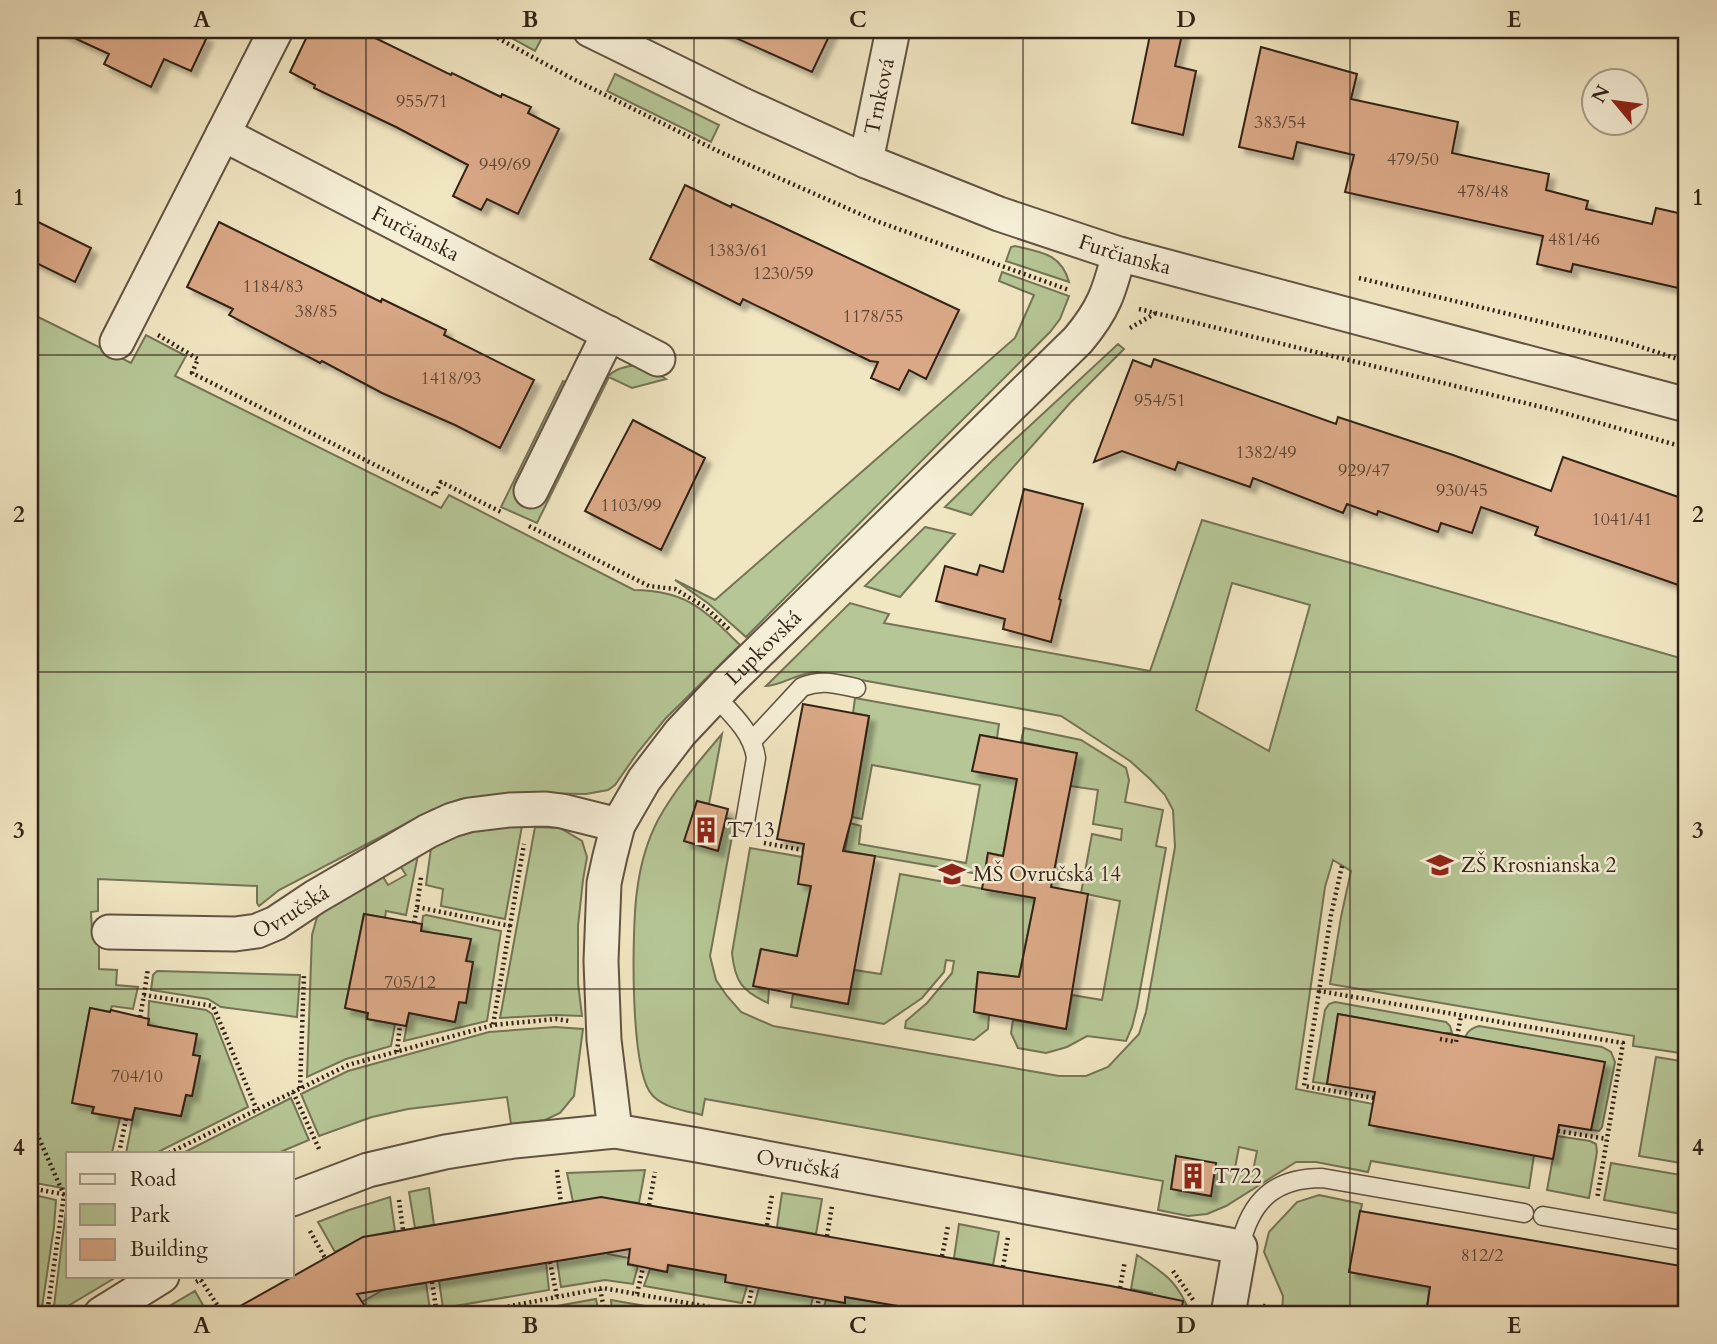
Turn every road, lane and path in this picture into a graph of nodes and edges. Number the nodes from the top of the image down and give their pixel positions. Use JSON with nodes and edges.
{"nodes":[{"id":1,"x":276,"y":30,"type":"edge"},
{"id":2,"x":590,"y":30,"type":"edge"},
{"id":3,"x":893,"y":30,"type":"edge"},
{"id":4,"x":223,"y":134,"type":"junction"},
{"id":5,"x":866,"y":161,"type":"junction"},
{"id":6,"x":1119,"y":254,"type":"junction"},
{"id":7,"x":1349,"y":275,"type":"dead end"},
{"id":8,"x":123,"y":330,"type":"joint"},
{"id":9,"x":609,"y":333,"type":"junction"},
{"id":10,"x":657,"y":359,"type":"dead end"},
{"id":11,"x":1687,"y":362,"type":"edge"},
{"id":12,"x":1687,"y":405,"type":"edge"},
{"id":13,"x":531,"y":491,"type":"dead end"},
{"id":14,"x":504,"y":513,"type":"dead end"},
{"id":15,"x":528,"y":526,"type":"dead end"},
{"id":16,"x":732,"y":632,"type":"dead end"},
{"id":17,"x":856,"y":688,"type":"dead end"},
{"id":18,"x":715,"y":696,"type":"junction"},
{"id":19,"x":752,"y":741,"type":"junction"},
{"id":20,"x":530,"y":809,"type":"junction"},
{"id":21,"x":745,"y":822,"type":"dead end"},
{"id":22,"x":618,"y":825,"type":"junction"},
{"id":23,"x":756,"y":841,"type":"dead end"},
{"id":24,"x":803,"y":850,"type":"dead end"},
{"id":25,"x":1342,"y":866,"type":"dead end"},
{"id":26,"x":414,"y":923,"type":"dead end"},
{"id":27,"x":510,"y":926,"type":"junction"},
{"id":28,"x":109,"y":932,"type":"dead end"},
{"id":29,"x":304,"y":974,"type":"dead end"},
{"id":30,"x":1319,"y":991,"type":"junction"},
{"id":31,"x":1461,"y":1016,"type":"junction"},
{"id":32,"x":140,"y":1017,"type":"dead end"},
{"id":33,"x":556,"y":1019,"type":"dead end"},
{"id":34,"x":400,"y":1025,"type":"dead end"},
{"id":35,"x":493,"y":1025,"type":"junction"},
{"id":36,"x":1440,"y":1039,"type":"dead end"},
{"id":37,"x":397,"y":1052,"type":"junction"},
{"id":38,"x":300,"y":1089,"type":"junction"},
{"id":39,"x":293,"y":1092,"type":"junction"},
{"id":40,"x":1374,"y":1098,"type":"dead end"},
{"id":41,"x":257,"y":1110,"type":"junction"},
{"id":42,"x":30,"y":1118,"type":"edge"},
{"id":43,"x":125,"y":1119,"type":"dead end"},
{"id":44,"x":615,"y":1131,"type":"junction"},
{"id":45,"x":1558,"y":1131,"type":"dead end"},
{"id":46,"x":314,"y":1138,"type":"dead end"},
{"id":47,"x":1607,"y":1139,"type":"junction"},
{"id":48,"x":120,"y":1152,"type":"edge"},
{"id":49,"x":171,"y":1152,"type":"edge"},
{"id":50,"x":567,"y":1166,"type":"dead end"},
{"id":51,"x":773,"y":1185,"type":"dead end"},
{"id":52,"x":30,"y":1188,"type":"edge"},
{"id":53,"x":398,"y":1189,"type":"dead end"},
{"id":54,"x":66,"y":1195,"type":"edge"},
{"id":55,"x":833,"y":1195,"type":"dead end"},
{"id":56,"x":1597,"y":1199,"type":"dead end"},
{"id":57,"x":561,"y":1204,"type":"dead end"},
{"id":58,"x":298,"y":1210,"type":"edge"},
{"id":59,"x":1524,"y":1213,"type":"dead end"},
{"id":60,"x":950,"y":1216,"type":"dead end"},
{"id":61,"x":1543,"y":1216,"type":"dead end"},
{"id":62,"x":766,"y":1225,"type":"dead end"},
{"id":63,"x":1009,"y":1226,"type":"dead end"},
{"id":64,"x":403,"y":1230,"type":"dead end"},
{"id":65,"x":827,"y":1236,"type":"dead end"},
{"id":66,"x":1687,"y":1241,"type":"edge"},
{"id":67,"x":1240,"y":1247,"type":"junction"},
{"id":68,"x":942,"y":1256,"type":"dead end"},
{"id":69,"x":325,"y":1258,"type":"dead end"},
{"id":70,"x":550,"y":1262,"type":"dead end"},
{"id":71,"x":643,"y":1267,"type":"dead end"},
{"id":72,"x":1003,"y":1267,"type":"dead end"},
{"id":73,"x":1123,"y":1274,"type":"dead end"},
{"id":74,"x":159,"y":1278,"type":"edge"},
{"id":75,"x":201,"y":1280,"type":"dead end"},
{"id":76,"x":432,"y":1282,"type":"dead end"},
{"id":77,"x":752,"y":1287,"type":"dead end"},
{"id":78,"x":1120,"y":1288,"type":"dead end"},
{"id":79,"x":600,"y":1289,"type":"junction"},
{"id":80,"x":637,"y":1294,"type":"junction"},
{"id":81,"x":557,"y":1297,"type":"junction"},
{"id":82,"x":819,"y":1298,"type":"dead end"},
{"id":83,"x":47,"y":1314,"type":"edge"},
{"id":84,"x":101,"y":1314,"type":"edge"},
{"id":85,"x":223,"y":1314,"type":"edge"},
{"id":86,"x":437,"y":1314,"type":"edge"},
{"id":87,"x":470,"y":1314,"type":"edge"},
{"id":88,"x":605,"y":1314,"type":"edge"},
{"id":89,"x":748,"y":1314,"type":"edge"},
{"id":90,"x":816,"y":1314,"type":"edge"},
{"id":91,"x":1228,"y":1314,"type":"edge"}],
"edges":[{"from":1,"to":4,"type":"street"},
{"from":2,"to":5,"type":"street","name":"Furčianska"},
{"from":3,"to":5,"type":"street","name":"Trnková"},
{"from":4,"to":8,"type":"street"},
{"from":4,"to":9,"type":"street","name":"Furčianska"},
{"from":5,"to":6,"type":"street","name":"Furčianska"},
{"from":6,"to":12,"type":"street","name":"Furčianska"},
{"from":6,"to":18,"type":"street","name":"Lupkovská"},
{"from":7,"to":11,"type":"path"},
{"from":8,"to":14,"type":"path"},
{"from":9,"to":10,"type":"street","name":"Furčianska"},
{"from":9,"to":13,"type":"street"},
{"from":15,"to":16,"type":"path"},
{"from":17,"to":19,"type":"lane"},
{"from":18,"to":19,"type":"lane"},
{"from":18,"to":22,"type":"street","name":"Lupkovská"},
{"from":19,"to":21,"type":"lane"},
{"from":20,"to":22,"type":"street","name":"Ovručská"},
{"from":20,"to":27,"type":"path"},
{"from":20,"to":28,"type":"street","name":"Ovručská"},
{"from":22,"to":44,"type":"street","name":"Lupkovská"},
{"from":23,"to":24,"type":"path"},
{"from":25,"to":30,"type":"path"},
{"from":26,"to":27,"type":"path"},
{"from":27,"to":35,"type":"path"},
{"from":29,"to":38,"type":"path"},
{"from":30,"to":31,"type":"path"},
{"from":30,"to":40,"type":"path"},
{"from":31,"to":36,"type":"path"},
{"from":31,"to":47,"type":"path"},
{"from":32,"to":41,"type":"path"},
{"from":33,"to":35,"type":"path"},
{"from":34,"to":37,"type":"path"},
{"from":35,"to":37,"type":"path"},
{"from":37,"to":38,"type":"path"},
{"from":38,"to":39,"type":"path"},
{"from":39,"to":41,"type":"path"},
{"from":39,"to":46,"type":"path"},
{"from":41,"to":49,"type":"path"},
{"from":42,"to":54,"type":"path"},
{"from":43,"to":48,"type":"path"},
{"from":44,"to":58,"type":"street","name":"Ovručská"},
{"from":44,"to":67,"type":"street","name":"Ovručská"},
{"from":45,"to":47,"type":"path"},
{"from":47,"to":56,"type":"path"},
{"from":50,"to":57,"type":"path"},
{"from":51,"to":62,"type":"path"},
{"from":52,"to":54,"type":"path"},
{"from":53,"to":64,"type":"path"},
{"from":54,"to":83,"type":"path"},
{"from":55,"to":65,"type":"path"},
{"from":58,"to":69,"type":"path"},
{"from":59,"to":67,"type":"lane"},
{"from":60,"to":68,"type":"path"},
{"from":61,"to":66,"type":"lane"},
{"from":63,"to":72,"type":"path"},
{"from":67,"to":91,"type":"street"},
{"from":70,"to":81,"type":"path"},
{"from":71,"to":80,"type":"path"},
{"from":73,"to":78,"type":"path"},
{"from":74,"to":84,"type":"street"},
{"from":75,"to":85,"type":"path"},
{"from":76,"to":86,"type":"path"},
{"from":77,"to":89,"type":"path"},
{"from":79,"to":80,"type":"path"},
{"from":79,"to":81,"type":"path"},
{"from":79,"to":88,"type":"path"},
{"from":80,"to":89,"type":"path"},
{"from":81,"to":87,"type":"path"},
{"from":82,"to":90,"type":"path"}]}
